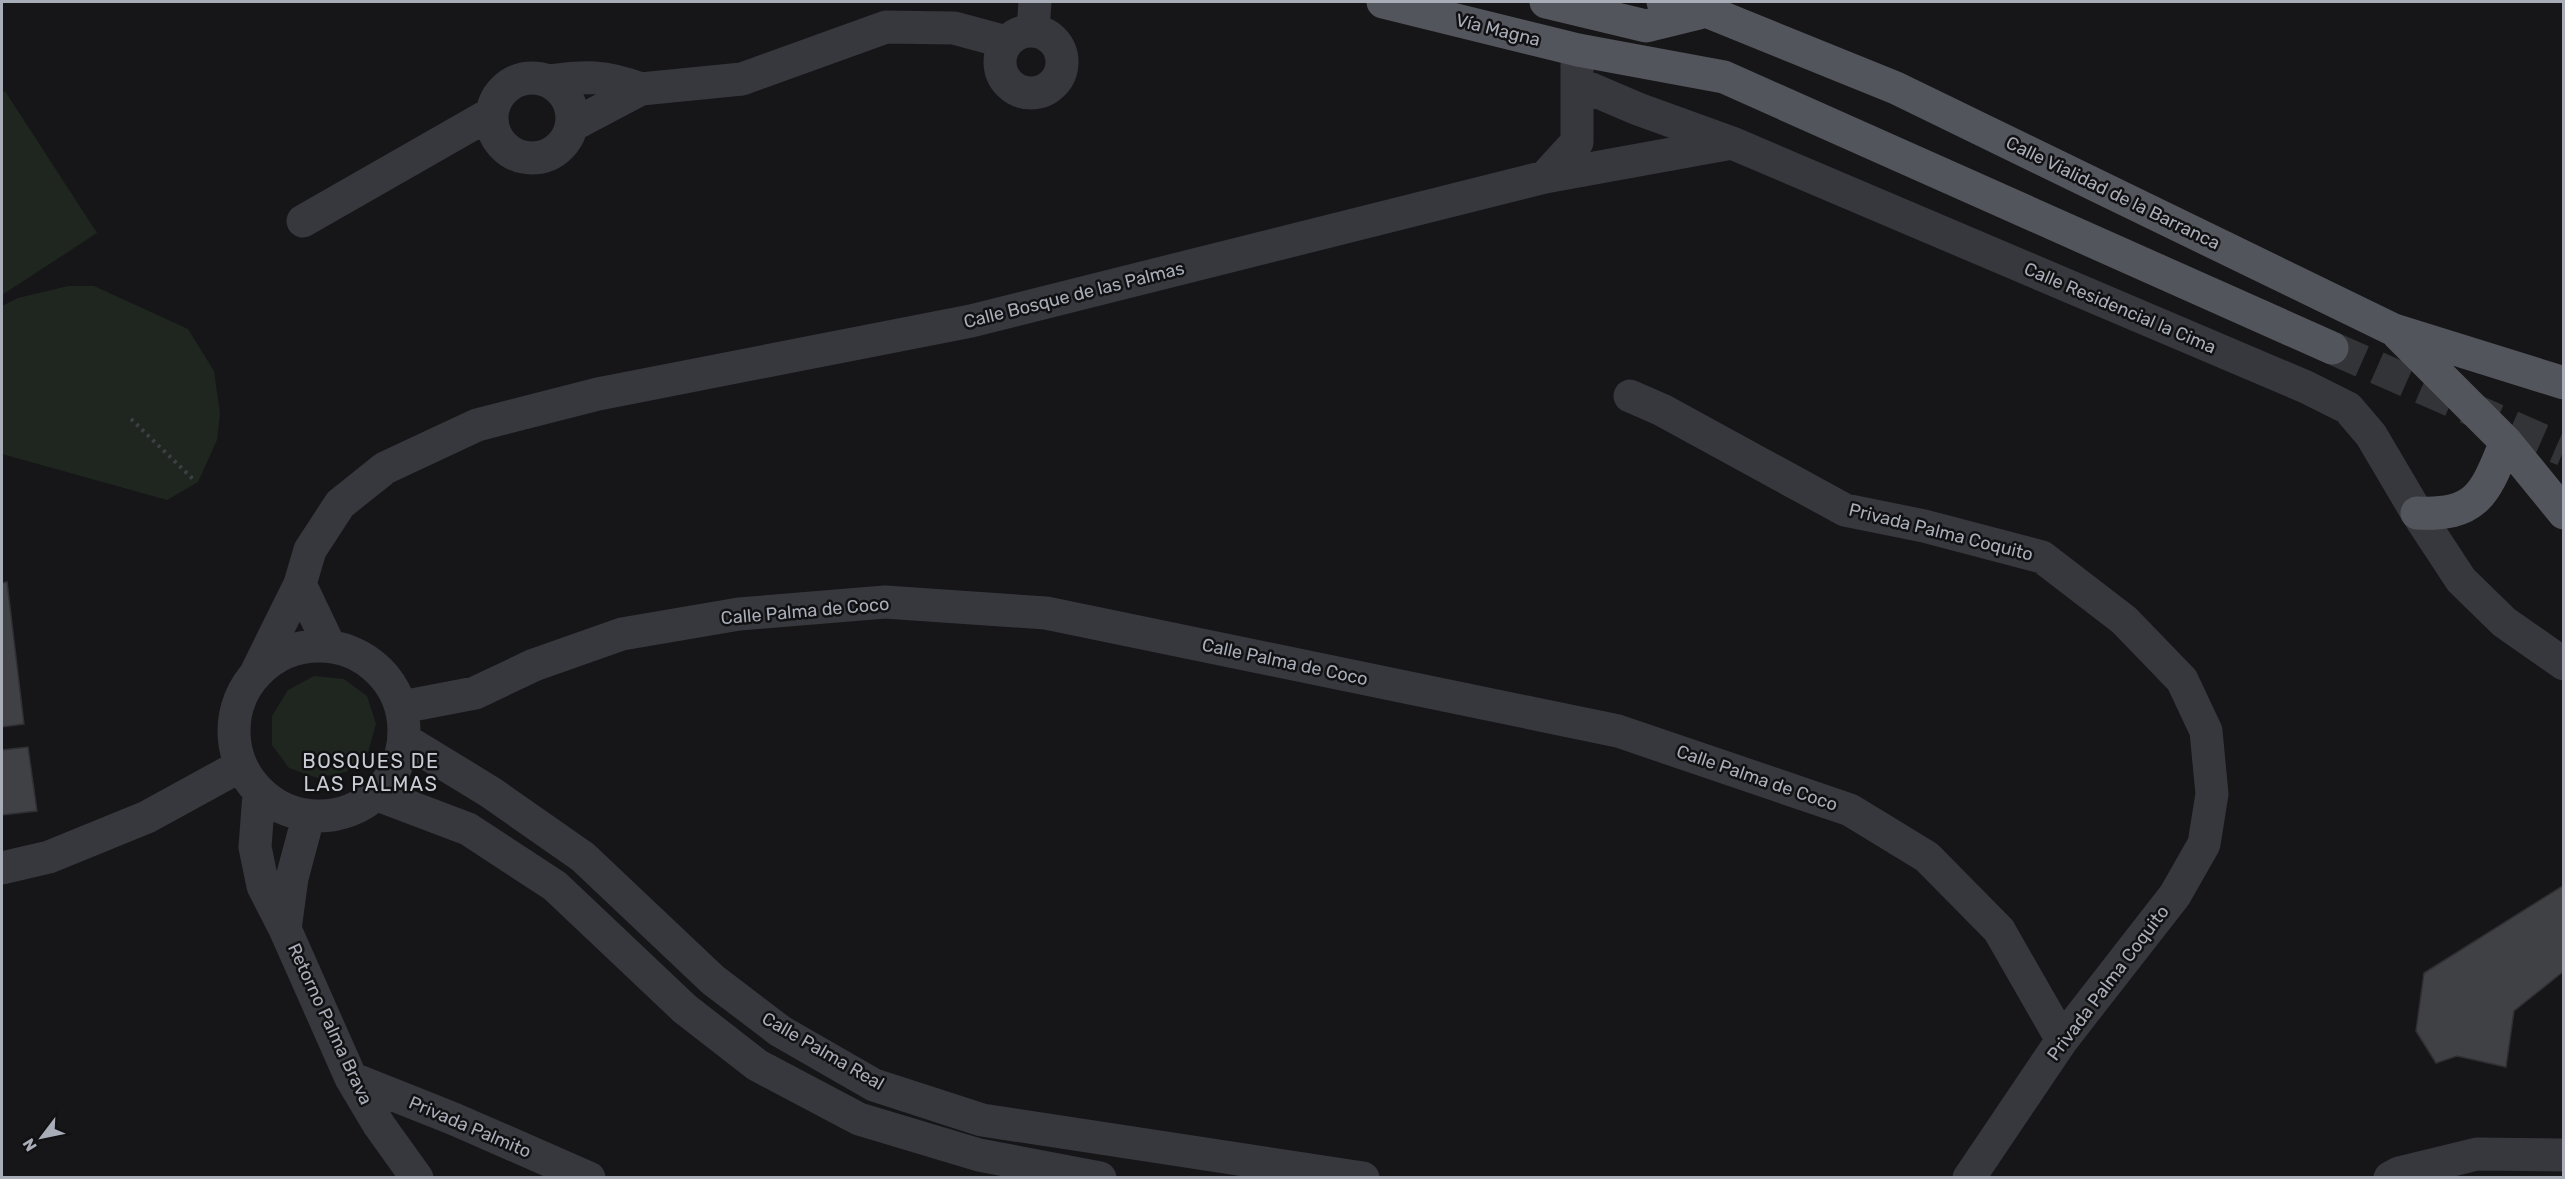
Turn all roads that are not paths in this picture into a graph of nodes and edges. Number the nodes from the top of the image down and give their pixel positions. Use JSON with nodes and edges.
{"nodes":[{"id":1,"x":1383,"y":2,"type":"edge"},
{"id":2,"x":1546,"y":2,"type":"edge"},
{"id":3,"x":1663,"y":2,"type":"edge"},
{"id":4,"x":1706,"y":12,"type":"junction"},
{"id":5,"x":1024,"y":25,"type":"edge"},
{"id":6,"x":1578,"y":50,"type":"junction"},
{"id":7,"x":548,"y":81,"type":"junction"},
{"id":8,"x":1577,"y":83,"type":"junction"},
{"id":9,"x":641,"y":89,"type":"junction"},
{"id":10,"x":492,"y":112,"type":"junction"},
{"id":11,"x":572,"y":126,"type":"junction"},
{"id":12,"x":1732,"y":143,"type":"junction"},
{"id":13,"x":1545,"y":177,"type":"junction"},
{"id":14,"x":303,"y":221,"type":"dead end"},
{"id":15,"x":2394,"y":330,"type":"junction"},
{"id":16,"x":2332,"y":348,"type":"tunnel mouth"},
{"id":17,"x":2564,"y":383,"type":"edge"},
{"id":18,"x":1630,"y":396,"type":"dead end"},
{"id":19,"x":2506,"y":442,"type":"junction"},
{"id":20,"x":2417,"y":513,"type":"junction"},
{"id":21,"x":2564,"y":513,"type":"edge"},
{"id":22,"x":300,"y":584,"type":"junction"},
{"id":23,"x":328,"y":645,"type":"junction"},
{"id":24,"x":2564,"y":664,"type":"edge"},
{"id":25,"x":257,"y":670,"type":"junction"},
{"id":26,"x":402,"y":707,"type":"junction"},
{"id":27,"x":405,"y":740,"type":"junction"},
{"id":28,"x":240,"y":766,"type":"junction"},
{"id":29,"x":260,"y":794,"type":"junction"},
{"id":30,"x":378,"y":795,"type":"junction"},
{"id":31,"x":308,"y":818,"type":"junction"},
{"id":32,"x":2,"y":868,"type":"edge"},
{"id":33,"x":285,"y":929,"type":"junction"},
{"id":34,"x":2062,"y":1040,"type":"junction"},
{"id":35,"x":351,"y":1078,"type":"junction"},
{"id":36,"x":2561,"y":1162,"type":"edge"},
{"id":37,"x":1975,"y":1168,"type":"edge"},
{"id":38,"x":417,"y":1178,"type":"edge"},
{"id":39,"x":589,"y":1178,"type":"edge"},
{"id":40,"x":1100,"y":1178,"type":"edge"},
{"id":41,"x":1363,"y":1178,"type":"edge"},
{"id":42,"x":1945,"y":1178,"type":"edge"},
{"id":43,"x":2390,"y":1178,"type":"edge"}],
"edges":[{"from":1,"to":6,"type":"main road","name":"Vía Magna"},
{"from":2,"to":4,"type":"main road"},
{"from":3,"to":4,"type":"main road","name":"Calle Vialidad de la Barranca"},
{"from":4,"to":15,"type":"main road","name":"Calle Vialidad de la Barranca"},
{"from":5,"to":9,"type":"street"},
{"from":6,"to":8,"type":"street"},
{"from":6,"to":16,"type":"main road"},
{"from":7,"to":9,"type":"street"},
{"from":7,"to":10,"type":"street"},
{"from":7,"to":11,"type":"street"},
{"from":8,"to":12,"type":"street","name":"Calle Residencial la Cima"},
{"from":8,"to":13,"type":"street"},
{"from":9,"to":11,"type":"street"},
{"from":10,"to":11,"type":"street"},
{"from":10,"to":14,"type":"street"},
{"from":12,"to":13,"type":"street","name":"Calle Bosque de las Palmas"},
{"from":12,"to":20,"type":"street","name":"Calle Residencial la Cima"},
{"from":13,"to":22,"type":"street","name":"Calle Bosque de las Palmas"},
{"from":15,"to":17,"type":"main road","name":"Calle Vialidad de la Barranca"},
{"from":15,"to":19,"type":"main road"},
{"from":18,"to":34,"type":"street","name":"Privada Palma Coquito"},
{"from":19,"to":20,"type":"main road"},
{"from":19,"to":21,"type":"main road"},
{"from":20,"to":24,"type":"street","name":"Calle Residencial la Cima"},
{"from":22,"to":23,"type":"street"},
{"from":22,"to":25,"type":"street"},
{"from":23,"to":25,"type":"street"},
{"from":23,"to":26,"type":"street"},
{"from":25,"to":28,"type":"street"},
{"from":26,"to":27,"type":"street"},
{"from":26,"to":34,"type":"street","name":"Calle Palma de Coco"},
{"from":27,"to":30,"type":"street"},
{"from":27,"to":41,"type":"street","name":"Calle Palma Real"},
{"from":28,"to":29,"type":"street"},
{"from":28,"to":32,"type":"street"},
{"from":29,"to":31,"type":"street"},
{"from":29,"to":33,"type":"street","name":"Retorno Palma Brava"},
{"from":30,"to":31,"type":"street"},
{"from":30,"to":40,"type":"street"},
{"from":31,"to":33,"type":"street","name":"Retorno Palma Brava"},
{"from":33,"to":35,"type":"street","name":"Retorno Palma Brava"},
{"from":34,"to":37,"type":"street","name":"Privada Palma Coquito"},
{"from":35,"to":38,"type":"street","name":"Retorno Palma Brava"},
{"from":35,"to":39,"type":"street","name":"Privada Palmito"},
{"from":36,"to":43,"type":"street"},
{"from":37,"to":42,"type":"street","name":"Privada Palma Coquito"}]}
